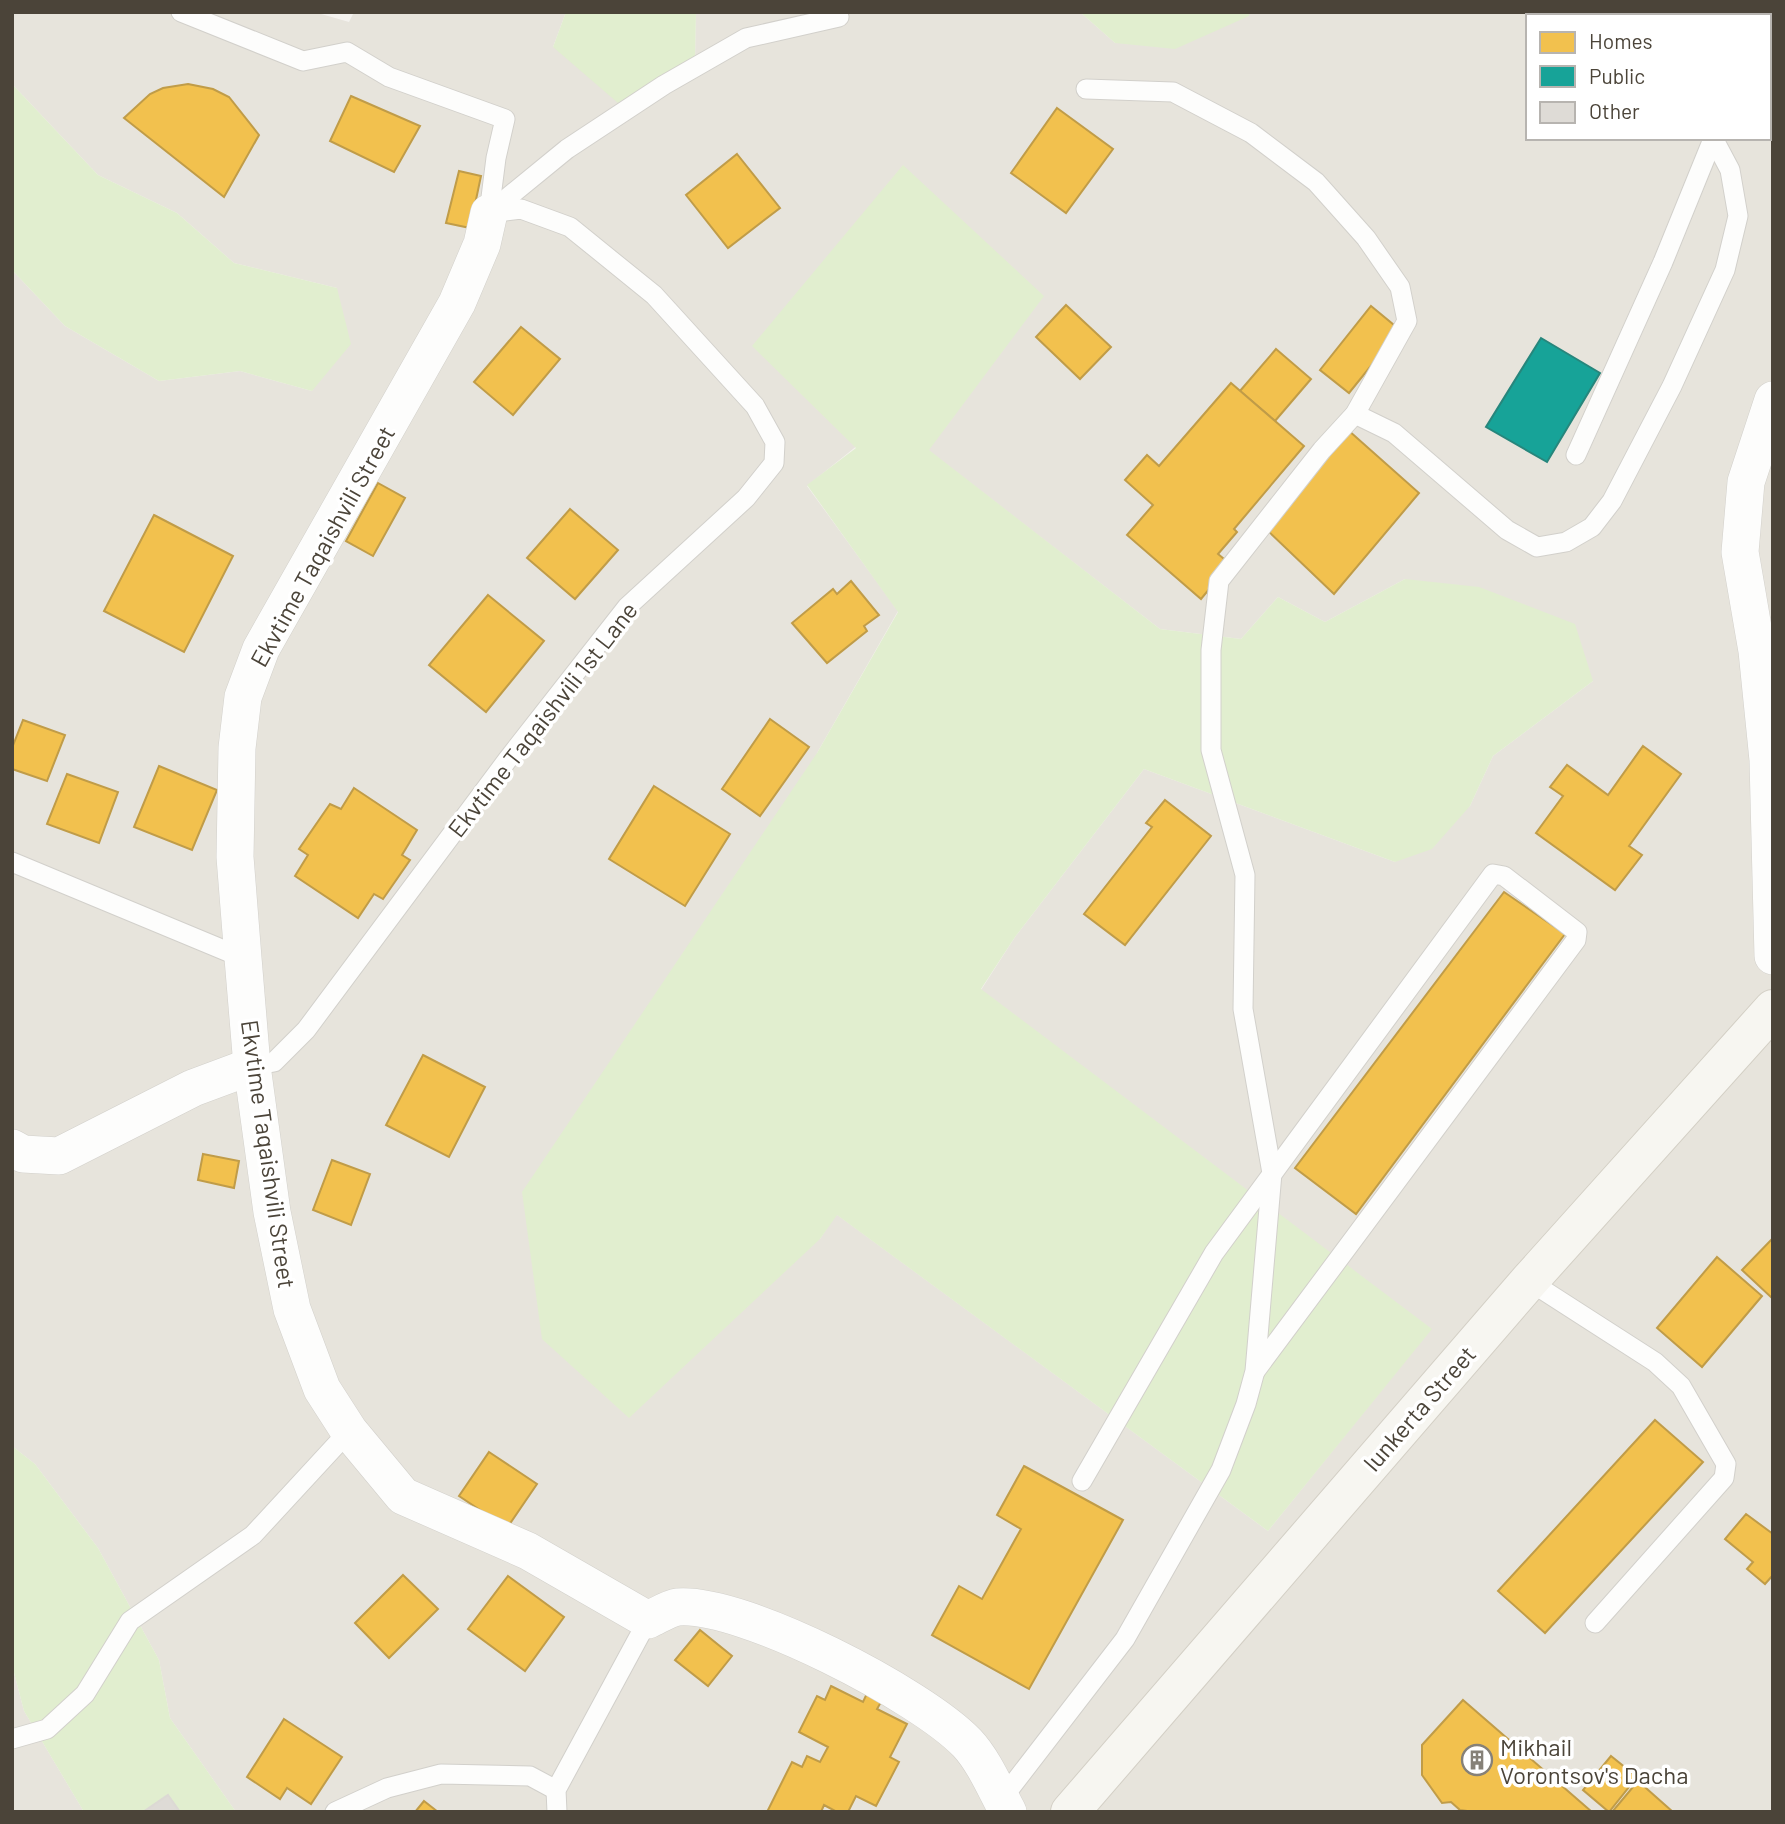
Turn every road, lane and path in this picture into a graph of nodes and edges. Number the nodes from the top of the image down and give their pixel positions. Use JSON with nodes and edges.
{"nodes":[{"id":1,"x":181,"y":12,"type":"edge"},
{"id":2,"x":839,"y":16,"type":"dead end"},
{"id":3,"x":1086,"y":89,"type":"dead end"},
{"id":4,"x":1713,"y":140,"type":"edge"},
{"id":5,"x":1714,"y":140,"type":"edge"},
{"id":6,"x":489,"y":213,"type":"junction"},
{"id":7,"x":1773,"y":400,"type":"edge"},
{"id":8,"x":1355,"y":414,"type":"junction"},
{"id":9,"x":1576,"y":454,"type":"dead end"},
{"id":10,"x":12,"y":862,"type":"edge"},
{"id":11,"x":1773,"y":956,"type":"edge"},
{"id":12,"x":243,"y":958,"type":"junction"},
{"id":13,"x":1773,"y":1009,"type":"edge"},
{"id":14,"x":252,"y":1066,"type":"junction"},
{"id":15,"x":12,"y":1148,"type":"edge"},
{"id":16,"x":1272,"y":1173,"type":"junction"},
{"id":17,"x":1530,"y":1281,"type":"junction"},
{"id":18,"x":1255,"y":1371,"type":"junction"},
{"id":19,"x":349,"y":1431,"type":"junction"},
{"id":20,"x":1082,"y":1481,"type":"dead end"},
{"id":21,"x":648,"y":1620,"type":"junction"},
{"id":22,"x":1595,"y":1623,"type":"dead end"},
{"id":23,"x":12,"y":1739,"type":"edge"},
{"id":24,"x":556,"y":1790,"type":"junction"},
{"id":25,"x":1004,"y":1806,"type":"edge"},
{"id":26,"x":335,"y":1812,"type":"edge"},
{"id":27,"x":556,"y":1812,"type":"edge"},
{"id":28,"x":1070,"y":1812,"type":"edge"}],
"edges":[{"from":1,"to":6,"type":"lane"},
{"from":2,"to":6,"type":"lane"},
{"from":3,"to":8,"type":"lane"},
{"from":4,"to":9,"type":"lane"},
{"from":5,"to":8,"type":"lane"},
{"from":6,"to":12,"type":"street","name":"Ekvtime Taqaishvili Street"},
{"from":6,"to":14,"type":"lane","name":"Ekvtime Taqaishvili 1st Lane"},
{"from":7,"to":11,"type":"street"},
{"from":8,"to":16,"type":"lane"},
{"from":10,"to":12,"type":"lane"},
{"from":12,"to":14,"type":"street","name":"Ekvtime Taqaishvili Street"},
{"from":13,"to":17,"type":"main road","name":"Iunkerta Street"},
{"from":14,"to":15,"type":"street"},
{"from":14,"to":19,"type":"street","name":"Ekvtime Taqaishvili Street"},
{"from":16,"to":18,"type":"lane"},
{"from":16,"to":18,"type":"lane"},
{"from":16,"to":20,"type":"lane"},
{"from":17,"to":22,"type":"lane"},
{"from":17,"to":28,"type":"main road","name":"Iunkerta Street"},
{"from":18,"to":25,"type":"lane"},
{"from":19,"to":21,"type":"street","name":"Ekvtime Taqaishvili Street"},
{"from":19,"to":23,"type":"lane"},
{"from":21,"to":24,"type":"lane"},
{"from":21,"to":25,"type":"street"},
{"from":24,"to":26,"type":"lane"},
{"from":24,"to":27,"type":"lane"}]}
